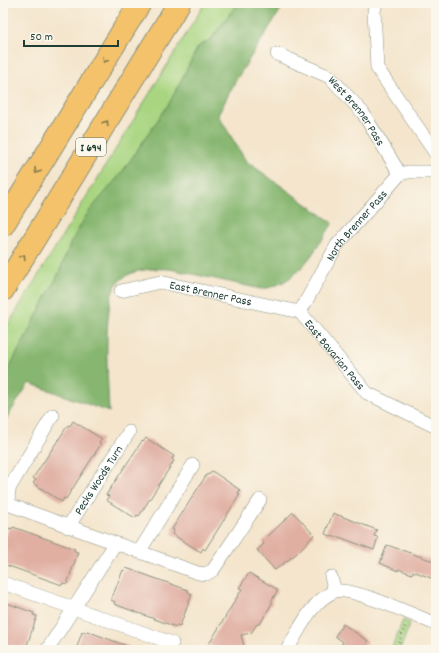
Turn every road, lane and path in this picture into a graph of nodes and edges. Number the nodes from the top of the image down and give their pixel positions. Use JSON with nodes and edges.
{"nodes":[{"id":1,"x":140,"y":3,"type":"edge"},
{"id":2,"x":179,"y":3,"type":"edge"},
{"id":3,"x":376,"y":3,"type":"edge"},
{"id":4,"x":277,"y":54,"type":"dead end"},
{"id":5,"x":436,"y":154,"type":"edge"},
{"id":6,"x":436,"y":172,"type":"edge"},
{"id":7,"x":400,"y":174,"type":"junction"},
{"id":8,"x":3,"y":225,"type":"edge"},
{"id":9,"x":3,"y":290,"type":"edge"},
{"id":10,"x":121,"y":291,"type":"dead end"},
{"id":11,"x":300,"y":312,"type":"junction"},
{"id":12,"x":54,"y":415,"type":"dead end"},
{"id":13,"x":436,"y":427,"type":"edge"},
{"id":14,"x":129,"y":432,"type":"dead end"},
{"id":15,"x":193,"y":465,"type":"dead end"},
{"id":16,"x":260,"y":500,"type":"dead end"},
{"id":17,"x":68,"y":527,"type":"junction"},
{"id":18,"x":115,"y":544,"type":"junction"},
{"id":19,"x":139,"y":552,"type":"junction"},
{"id":20,"x":331,"y":577,"type":"dead end"},
{"id":21,"x":3,"y":583,"type":"edge"},
{"id":22,"x":335,"y":591,"type":"junction"},
{"id":23,"x":74,"y":608,"type":"junction"},
{"id":24,"x":409,"y":614,"type":"junction"},
{"id":25,"x":436,"y":624,"type":"edge"},
{"id":26,"x":172,"y":643,"type":"dead end"},
{"id":27,"x":47,"y":650,"type":"edge"},
{"id":28,"x":287,"y":650,"type":"edge"},
{"id":29,"x":396,"y":650,"type":"edge"}],
"edges":[{"from":1,"to":8,"type":"highway","number":"I 694","one_way":true},
{"from":9,"to":2,"type":"highway","number":"I 694","one_way":true},
{"from":3,"to":5,"type":"street"},
{"from":4,"to":7,"type":"street","name":"West Brenner Pass"},
{"from":6,"to":7,"type":"street"},
{"from":7,"to":11,"type":"street","name":"North Brenner Pass"},
{"from":10,"to":11,"type":"street","name":"East Brenner Pass"},
{"from":11,"to":13,"type":"street","name":"East Bavarian Pass"},
{"from":12,"to":17,"type":"street","name":"Pecks Woods Turn"},
{"from":14,"to":17,"type":"street","name":"Pecks Woods Turn"},
{"from":15,"to":19,"type":"street"},
{"from":16,"to":19,"type":"street","name":"Pecks Woods Turn"},
{"from":17,"to":18,"type":"street","name":"Pecks Woods Turn"},
{"from":18,"to":19,"type":"street","name":"Pecks Woods Turn"},
{"from":18,"to":23,"type":"street"},
{"from":20,"to":22,"type":"street"},
{"from":21,"to":23,"type":"street"},
{"from":22,"to":24,"type":"street"},
{"from":22,"to":28,"type":"street"},
{"from":23,"to":26,"type":"street"},
{"from":23,"to":27,"type":"street"},
{"from":24,"to":25,"type":"street"},
{"from":24,"to":29,"type":"path"}]}
